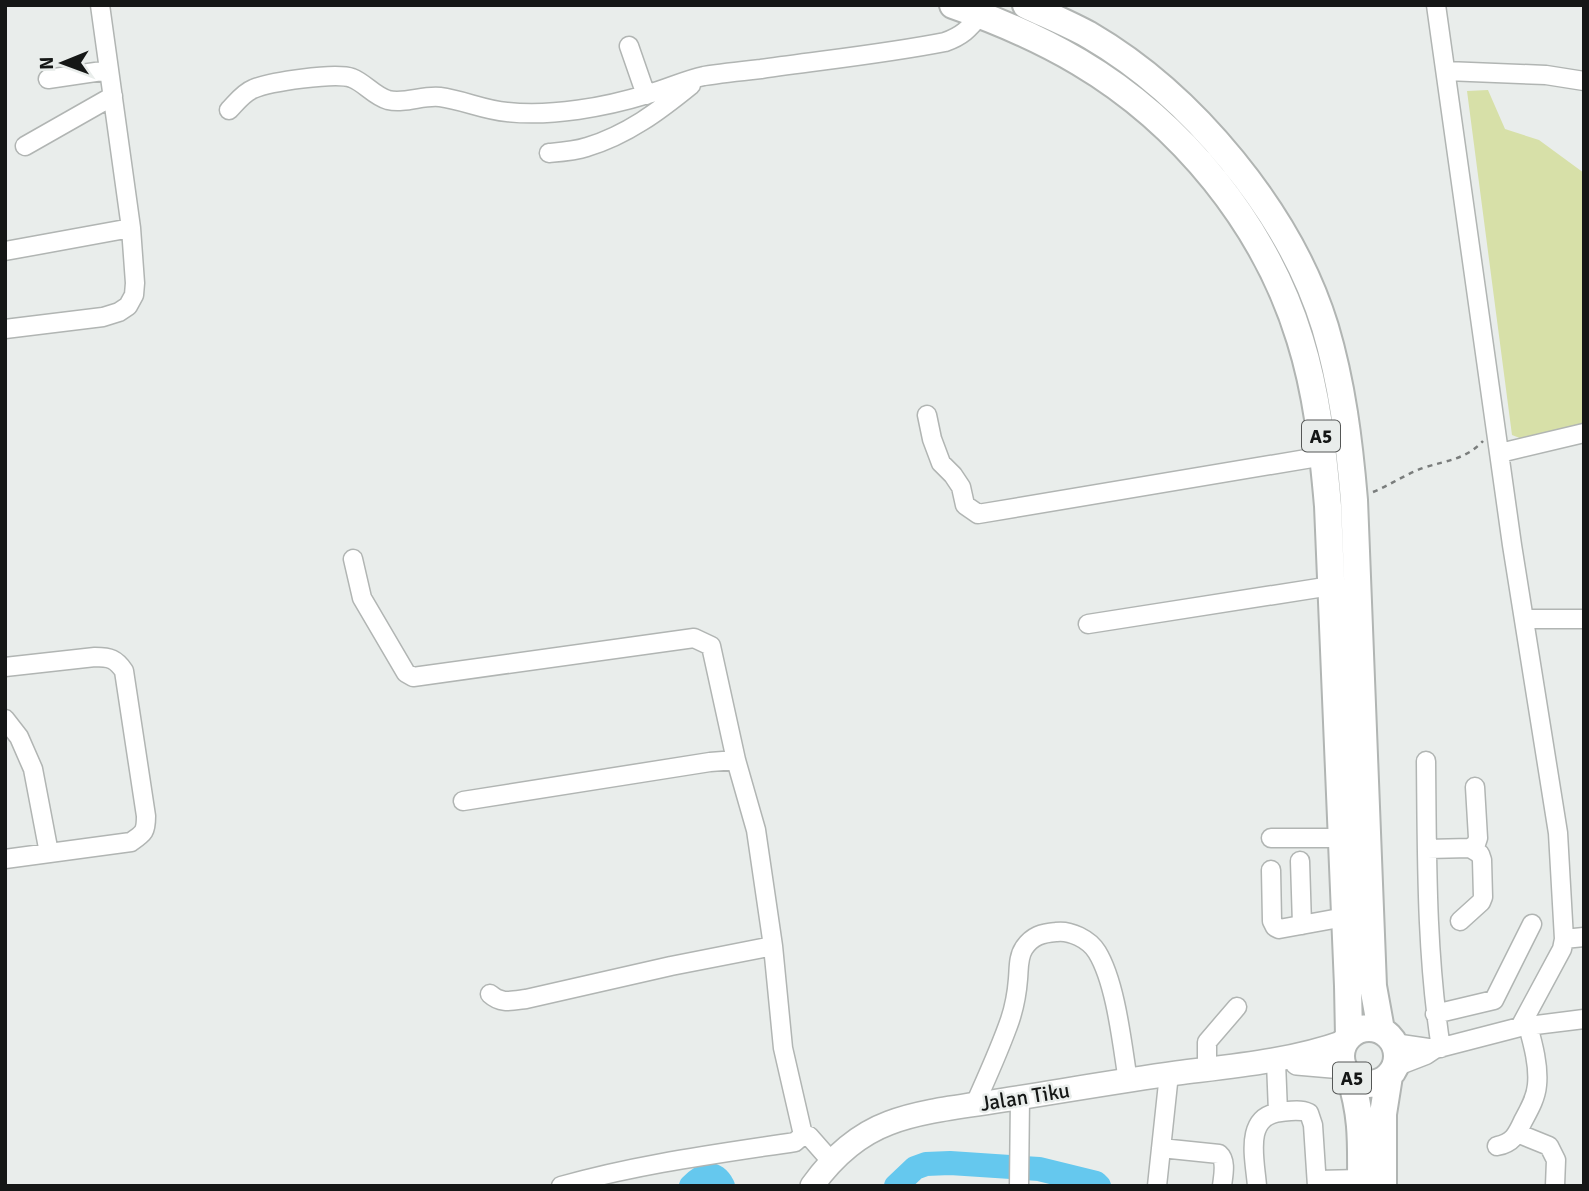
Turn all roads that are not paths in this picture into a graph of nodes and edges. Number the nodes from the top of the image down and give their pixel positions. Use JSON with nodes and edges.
{"nodes":[{"id":1,"x":100,"y":5,"type":"edge"},
{"id":2,"x":953,"y":5,"type":"edge"},
{"id":3,"x":1026,"y":5,"type":"edge"},
{"id":4,"x":1436,"y":5,"type":"edge"},
{"id":5,"x":980,"y":15,"type":"junction"},
{"id":6,"x":629,"y":46,"type":"dead end"},
{"id":7,"x":109,"y":70,"type":"junction"},
{"id":8,"x":1446,"y":71,"type":"junction"},
{"id":9,"x":702,"y":77,"type":"junction"},
{"id":10,"x":48,"y":79,"type":"dead end"},
{"id":11,"x":1584,"y":80,"type":"edge"},
{"id":12,"x":646,"y":95,"type":"junction"},
{"id":13,"x":113,"y":96,"type":"junction"},
{"id":14,"x":229,"y":110,"type":"dead end"},
{"id":15,"x":25,"y":145,"type":"dead end"},
{"id":16,"x":549,"y":153,"type":"dead end"},
{"id":17,"x":131,"y":228,"type":"junction"},
{"id":18,"x":5,"y":251,"type":"edge"},
{"id":19,"x":5,"y":329,"type":"edge"},
{"id":20,"x":927,"y":415,"type":"dead end"},
{"id":21,"x":1584,"y":433,"type":"edge"},
{"id":22,"x":1499,"y":447,"type":"junction"},
{"id":23,"x":1324,"y":456,"type":"junction"},
{"id":24,"x":353,"y":559,"type":"dead end"},
{"id":25,"x":1331,"y":586,"type":"junction"},
{"id":26,"x":1584,"y":619,"type":"edge"},
{"id":27,"x":1524,"y":620,"type":"junction"},
{"id":28,"x":1088,"y":624,"type":"dead end"},
{"id":29,"x":5,"y":667,"type":"edge"},
{"id":30,"x":5,"y":719,"type":"edge"},
{"id":31,"x":736,"y":760,"type":"junction"},
{"id":32,"x":1426,"y":761,"type":"dead end"},
{"id":33,"x":1475,"y":787,"type":"dead end"},
{"id":34,"x":463,"y":801,"type":"dead end"},
{"id":35,"x":1270,"y":838,"type":"dead end"},
{"id":36,"x":1342,"y":838,"type":"junction"},
{"id":37,"x":1470,"y":848,"type":"junction"},
{"id":38,"x":1426,"y":849,"type":"junction"},
{"id":39,"x":49,"y":853,"type":"junction"},
{"id":40,"x":5,"y":859,"type":"edge"},
{"id":41,"x":1300,"y":861,"type":"dead end"},
{"id":42,"x":1271,"y":870,"type":"dead end"},
{"id":43,"x":1345,"y":917,"type":"junction"},
{"id":44,"x":1460,"y":921,"type":"dead end"},
{"id":45,"x":1532,"y":924,"type":"dead end"},
{"id":46,"x":1302,"y":925,"type":"junction"},
{"id":47,"x":1584,"y":937,"type":"edge"},
{"id":48,"x":1564,"y":939,"type":"junction"},
{"id":49,"x":773,"y":946,"type":"junction"},
{"id":50,"x":490,"y":994,"type":"dead end"},
{"id":51,"x":1237,"y":1007,"type":"dead end"},
{"id":52,"x":1436,"y":1014,"type":"junction"},
{"id":53,"x":1584,"y":1019,"type":"edge"},
{"id":54,"x":1524,"y":1026,"type":"junction"},
{"id":55,"x":1438,"y":1049,"type":"junction"},
{"id":56,"x":1390,"y":1054,"type":"junction"},
{"id":57,"x":1347,"y":1056,"type":"junction"},
{"id":58,"x":1270,"y":1062,"type":"junction"},
{"id":59,"x":1207,"y":1069,"type":"junction"},
{"id":60,"x":1169,"y":1074,"type":"junction"},
{"id":61,"x":1128,"y":1081,"type":"junction"},
{"id":62,"x":1020,"y":1098,"type":"junction"},
{"id":63,"x":975,"y":1104,"type":"junction"},
{"id":64,"x":1278,"y":1112,"type":"junction"},
{"id":65,"x":1517,"y":1133,"type":"junction"},
{"id":66,"x":803,"y":1135,"type":"junction"},
{"id":67,"x":1497,"y":1146,"type":"dead end"},
{"id":68,"x":1161,"y":1148,"type":"junction"},
{"id":69,"x":831,"y":1161,"type":"junction"},
{"id":70,"x":1317,"y":1183,"type":"edge"},
{"id":71,"x":1368,"y":1183,"type":"edge"},
{"id":72,"x":561,"y":1186,"type":"edge"},
{"id":73,"x":812,"y":1186,"type":"edge"},
{"id":74,"x":1019,"y":1186,"type":"edge"},
{"id":75,"x":1157,"y":1186,"type":"edge"},
{"id":76,"x":1222,"y":1186,"type":"edge"},
{"id":77,"x":1257,"y":1186,"type":"edge"},
{"id":78,"x":1555,"y":1186,"type":"edge"}],
"edges":[{"from":1,"to":7,"type":"street"},
{"from":2,"to":5,"type":"highway","number":"A5"},
{"from":3,"to":56,"type":"highway","number":"A5"},
{"from":4,"to":8,"type":"street"},
{"from":5,"to":9,"type":"street"},
{"from":5,"to":23,"type":"highway","number":"A5"},
{"from":6,"to":12,"type":"street"},
{"from":7,"to":10,"type":"street"},
{"from":7,"to":13,"type":"street"},
{"from":8,"to":11,"type":"street"},
{"from":8,"to":22,"type":"street"},
{"from":9,"to":12,"type":"street"},
{"from":9,"to":16,"type":"street"},
{"from":12,"to":14,"type":"street"},
{"from":13,"to":15,"type":"street"},
{"from":13,"to":17,"type":"street"},
{"from":17,"to":18,"type":"street"},
{"from":17,"to":19,"type":"street"},
{"from":20,"to":23,"type":"street"},
{"from":21,"to":22,"type":"street"},
{"from":22,"to":27,"type":"street"},
{"from":23,"to":25,"type":"highway","number":"A5"},
{"from":24,"to":31,"type":"street"},
{"from":25,"to":28,"type":"street"},
{"from":25,"to":36,"type":"highway","number":"A5"},
{"from":26,"to":27,"type":"street"},
{"from":27,"to":48,"type":"street"},
{"from":29,"to":39,"type":"street"},
{"from":30,"to":39,"type":"street"},
{"from":31,"to":34,"type":"street"},
{"from":31,"to":49,"type":"street"},
{"from":32,"to":38,"type":"street"},
{"from":33,"to":37,"type":"street"},
{"from":35,"to":36,"type":"street"},
{"from":36,"to":43,"type":"highway","number":"A5"},
{"from":37,"to":38,"type":"street"},
{"from":37,"to":44,"type":"street"},
{"from":38,"to":52,"type":"street"},
{"from":39,"to":40,"type":"street"},
{"from":41,"to":46,"type":"street"},
{"from":42,"to":46,"type":"street"},
{"from":43,"to":46,"type":"street"},
{"from":43,"to":57,"type":"highway","number":"A5"},
{"from":45,"to":52,"type":"street"},
{"from":47,"to":48,"type":"street"},
{"from":48,"to":54,"type":"street"},
{"from":49,"to":50,"type":"street"},
{"from":49,"to":66,"type":"street"},
{"from":51,"to":59,"type":"street"},
{"from":52,"to":55,"type":"street"},
{"from":53,"to":54,"type":"street"},
{"from":54,"to":55,"type":"street"},
{"from":54,"to":65,"type":"street"},
{"from":55,"to":56,"type":"street"},
{"from":56,"to":57,"type":"highway","number":"A5"},
{"from":56,"to":57,"type":"highway","number":"A5"},
{"from":56,"to":71,"type":"highway","number":"A5"},
{"from":57,"to":58,"type":"main road","name":"Jalan Tiku"},
{"from":57,"to":71,"type":"highway","number":"A5"},
{"from":58,"to":59,"type":"main road","name":"Jalan Tiku"},
{"from":58,"to":64,"type":"street"},
{"from":59,"to":60,"type":"main road","name":"Jalan Tiku"},
{"from":60,"to":61,"type":"main road","name":"Jalan Tiku"},
{"from":60,"to":68,"type":"street"},
{"from":61,"to":62,"type":"main road","name":"Jalan Tiku"},
{"from":61,"to":63,"type":"street"},
{"from":62,"to":63,"type":"main road","name":"Jalan Tiku"},
{"from":62,"to":74,"type":"street"},
{"from":63,"to":69,"type":"main road","name":"Jalan Tiku"},
{"from":64,"to":70,"type":"street"},
{"from":64,"to":77,"type":"street"},
{"from":65,"to":67,"type":"street"},
{"from":65,"to":78,"type":"street"},
{"from":66,"to":69,"type":"street"},
{"from":66,"to":72,"type":"street"},
{"from":68,"to":75,"type":"street"},
{"from":68,"to":76,"type":"street"},
{"from":69,"to":73,"type":"main road","name":"Jalan Tiku"},
{"from":70,"to":71,"type":"street"}]}
